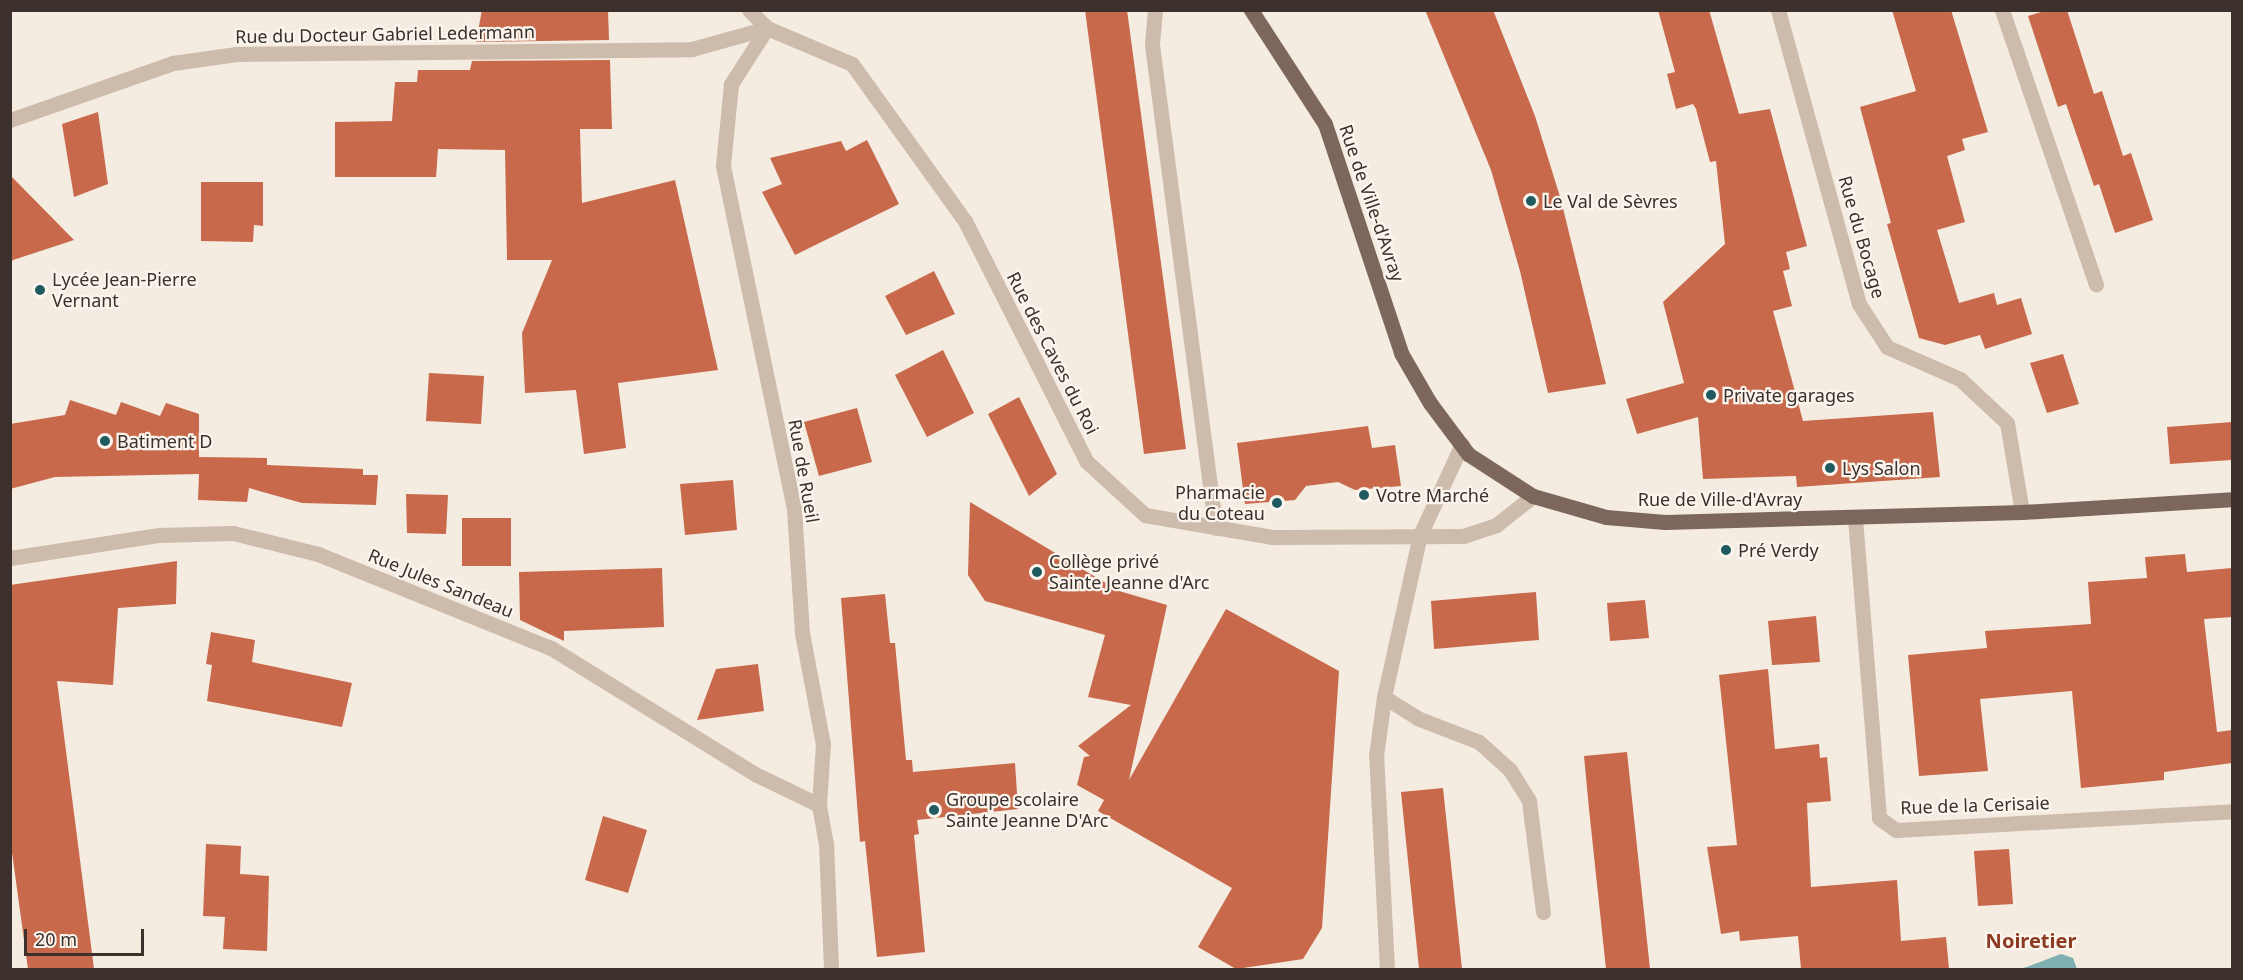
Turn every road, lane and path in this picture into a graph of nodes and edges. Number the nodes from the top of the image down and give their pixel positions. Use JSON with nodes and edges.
{"nodes":[{"id":1,"x":749,"y":10,"type":"edge"},
{"id":2,"x":1155,"y":10,"type":"edge"},
{"id":3,"x":1251,"y":10,"type":"edge"},
{"id":4,"x":1778,"y":10,"type":"edge"},
{"id":5,"x":2002,"y":10,"type":"edge"},
{"id":6,"x":767,"y":28,"type":"junction"},
{"id":7,"x":10,"y":120,"type":"edge"},
{"id":8,"x":2096,"y":284,"type":"dead end"},
{"id":9,"x":1461,"y":444,"type":"junction"},
{"id":10,"x":1533,"y":496,"type":"junction"},
{"id":11,"x":2232,"y":499,"type":"edge"},
{"id":12,"x":2022,"y":512,"type":"junction"},
{"id":13,"x":1855,"y":518,"type":"junction"},
{"id":14,"x":1215,"y":528,"type":"junction"},
{"id":15,"x":1420,"y":535,"type":"junction"},
{"id":16,"x":10,"y":558,"type":"edge"},
{"id":17,"x":1384,"y":697,"type":"junction"},
{"id":18,"x":819,"y":805,"type":"junction"},
{"id":19,"x":2232,"y":812,"type":"edge"},
{"id":20,"x":1543,"y":912,"type":"dead end"},
{"id":21,"x":836,"y":968,"type":"edge"},
{"id":22,"x":1388,"y":969,"type":"edge"}],
"edges":[{"from":1,"to":6,"type":"street","name":"Rue des Caves du Roi"},
{"from":2,"to":14,"type":"street"},
{"from":3,"to":9,"type":"main road","name":"Rue de Ville-d'Avray"},
{"from":4,"to":12,"type":"street","name":"Rue du Bocage"},
{"from":5,"to":8,"type":"street"},
{"from":6,"to":7,"type":"street","name":"Rue du Docteur Gabriel Ledermann"},
{"from":6,"to":14,"type":"street","name":"Rue des Caves du Roi"},
{"from":6,"to":18,"type":"street","name":"Rue de Rueil"},
{"from":9,"to":10,"type":"main road","name":"Rue de Ville-d'Avray"},
{"from":9,"to":15,"type":"street"},
{"from":10,"to":13,"type":"main road","name":"Rue de Ville-d'Avray"},
{"from":10,"to":15,"type":"street","name":"Rue des Caves du Roi"},
{"from":11,"to":12,"type":"main road","name":"Rue de Ville-d'Avray"},
{"from":12,"to":13,"type":"main road","name":"Rue de Ville-d'Avray"},
{"from":13,"to":19,"type":"street","name":"Rue de la Cerisaie"},
{"from":14,"to":15,"type":"street","name":"Rue des Caves du Roi"},
{"from":15,"to":17,"type":"street"},
{"from":16,"to":18,"type":"street","name":"Rue Jules Sandeau"},
{"from":17,"to":20,"type":"street"},
{"from":17,"to":22,"type":"street"},
{"from":18,"to":21,"type":"street","name":"Rue de Rueil"}]}
